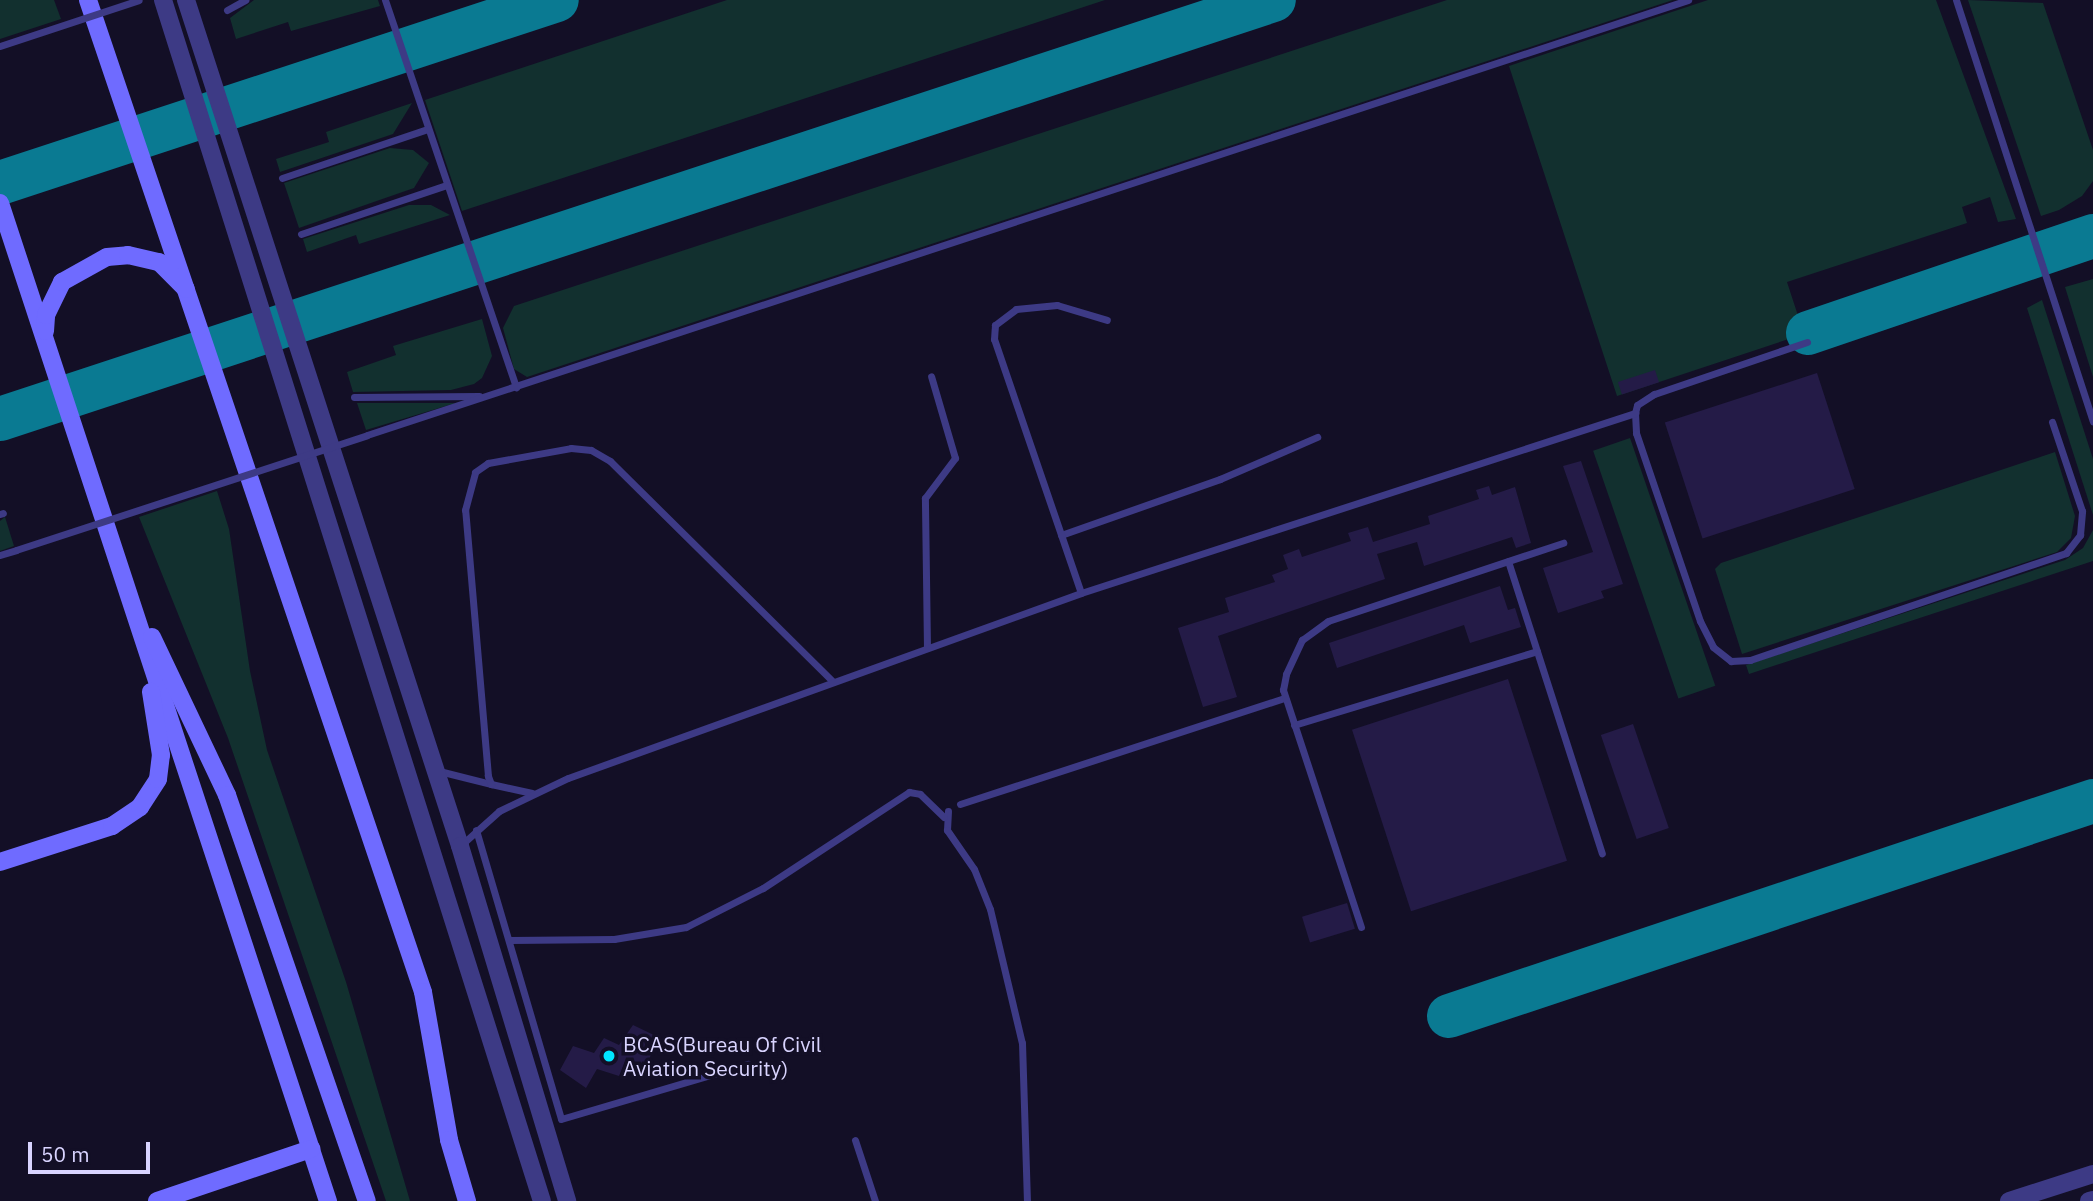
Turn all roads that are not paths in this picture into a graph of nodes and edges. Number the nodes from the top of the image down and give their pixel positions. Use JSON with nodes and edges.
{"nodes":[{"id":1,"x":88,"y":0,"type":"edge"},
{"id":2,"x":139,"y":0,"type":"edge"},
{"id":3,"x":163,"y":0,"type":"edge"},
{"id":4,"x":186,"y":0,"type":"edge"},
{"id":5,"x":245,"y":0,"type":"edge"},
{"id":6,"x":385,"y":0,"type":"edge"},
{"id":7,"x":1688,"y":0,"type":"edge"},
{"id":8,"x":1956,"y":0,"type":"edge"},
{"id":9,"x":227,"y":10,"type":"dead end"},
{"id":10,"x":0,"y":46,"type":"edge"},
{"id":11,"x":428,"y":129,"type":"junction"},
{"id":12,"x":282,"y":178,"type":"dead end"},
{"id":13,"x":447,"y":185,"type":"junction"},
{"id":14,"x":0,"y":203,"type":"edge"},
{"id":15,"x":301,"y":234,"type":"dead end"},
{"id":16,"x":192,"y":296,"type":"junction"},
{"id":17,"x":1107,"y":320,"type":"dead end"},
{"id":18,"x":45,"y":338,"type":"junction"},
{"id":19,"x":1807,"y":342,"type":"dead end"},
{"id":20,"x":931,"y":376,"type":"dead end"},
{"id":21,"x":516,"y":387,"type":"junction"},
{"id":22,"x":486,"y":396,"type":"junction"},
{"id":23,"x":354,"y":397,"type":"dead end"},
{"id":24,"x":1635,"y":413,"type":"junction"},
{"id":25,"x":2093,"y":421,"type":"edge"},
{"id":26,"x":2052,"y":422,"type":"dead end"},
{"id":27,"x":1317,"y":437,"type":"dead end"},
{"id":28,"x":1061,"y":535,"type":"junction"},
{"id":29,"x":1563,"y":543,"type":"dead end"},
{"id":30,"x":0,"y":555,"type":"edge"},
{"id":31,"x":1508,"y":561,"type":"junction"},
{"id":32,"x":1081,"y":593,"type":"junction"},
{"id":33,"x":130,"y":597,"type":"junction"},
{"id":34,"x":927,"y":648,"type":"junction"},
{"id":35,"x":1537,"y":652,"type":"junction"},
{"id":36,"x":833,"y":682,"type":"junction"},
{"id":37,"x":1285,"y":698,"type":"junction"},
{"id":38,"x":1294,"y":725,"type":"junction"},
{"id":39,"x":435,"y":769,"type":"junction"},
{"id":40,"x":491,"y":785,"type":"junction"},
{"id":41,"x":532,"y":793,"type":"junction"},
{"id":42,"x":960,"y":804,"type":"dead end"},
{"id":43,"x":476,"y":830,"type":"junction"},
{"id":44,"x":460,"y":846,"type":"junction"},
{"id":45,"x":1602,"y":853,"type":"dead end"},
{"id":46,"x":0,"y":862,"type":"edge"},
{"id":47,"x":1361,"y":927,"type":"dead end"},
{"id":48,"x":510,"y":940,"type":"junction"},
{"id":49,"x":748,"y":1065,"type":"dead end"},
{"id":50,"x":855,"y":1140,"type":"dead end"},
{"id":51,"x":311,"y":1150,"type":"junction"},
{"id":52,"x":2093,"y":1174,"type":"edge"},
{"id":53,"x":157,"y":1201,"type":"edge"},
{"id":54,"x":328,"y":1201,"type":"edge"},
{"id":55,"x":367,"y":1201,"type":"edge"},
{"id":56,"x":467,"y":1201,"type":"edge"},
{"id":57,"x":542,"y":1201,"type":"edge"},
{"id":58,"x":567,"y":1201,"type":"edge"},
{"id":59,"x":875,"y":1201,"type":"edge"},
{"id":60,"x":1027,"y":1201,"type":"edge"},
{"id":61,"x":2009,"y":1201,"type":"edge"}],
"edges":[{"from":1,"to":16,"type":"main road"},
{"from":2,"to":10,"type":"lane","bridge":true},
{"from":3,"to":57,"type":"street"},
{"from":4,"to":39,"type":"street"},
{"from":5,"to":9,"type":"lane"},
{"from":6,"to":11,"type":"lane"},
{"from":7,"to":21,"type":"lane"},
{"from":8,"to":25,"type":"lane"},
{"from":11,"to":12,"type":"lane"},
{"from":11,"to":13,"type":"lane"},
{"from":13,"to":15,"type":"lane"},
{"from":13,"to":21,"type":"lane"},
{"from":14,"to":18,"type":"main road"},
{"from":16,"to":18,"type":"main road"},
{"from":16,"to":56,"type":"main road"},
{"from":17,"to":28,"type":"lane"},
{"from":18,"to":33,"type":"main road"},
{"from":19,"to":24,"type":"lane"},
{"from":20,"to":34,"type":"lane"},
{"from":21,"to":22,"type":"lane"},
{"from":22,"to":23,"type":"lane"},
{"from":22,"to":30,"type":"lane","bridge":true},
{"from":24,"to":26,"type":"lane"},
{"from":24,"to":32,"type":"lane"},
{"from":27,"to":28,"type":"lane"},
{"from":28,"to":32,"type":"lane"},
{"from":29,"to":31,"type":"lane"},
{"from":31,"to":35,"type":"lane"},
{"from":31,"to":37,"type":"lane"},
{"from":32,"to":34,"type":"lane"},
{"from":33,"to":46,"type":"main road"},
{"from":33,"to":51,"type":"main road"},
{"from":33,"to":55,"type":"main road"},
{"from":34,"to":36,"type":"lane"},
{"from":35,"to":38,"type":"lane"},
{"from":35,"to":45,"type":"lane"},
{"from":36,"to":40,"type":"lane"},
{"from":36,"to":41,"type":"lane"},
{"from":37,"to":38,"type":"lane"},
{"from":37,"to":42,"type":"lane"},
{"from":38,"to":47,"type":"lane"},
{"from":39,"to":40,"type":"lane"},
{"from":39,"to":44,"type":"street"},
{"from":40,"to":41,"type":"lane"},
{"from":41,"to":43,"type":"lane"},
{"from":43,"to":44,"type":"lane"},
{"from":43,"to":48,"type":"lane"},
{"from":44,"to":58,"type":"street"},
{"from":48,"to":49,"type":"lane"},
{"from":48,"to":60,"type":"lane"},
{"from":50,"to":59,"type":"lane"},
{"from":51,"to":53,"type":"main road"},
{"from":51,"to":54,"type":"main road"},
{"from":52,"to":61,"type":"street"}]}
